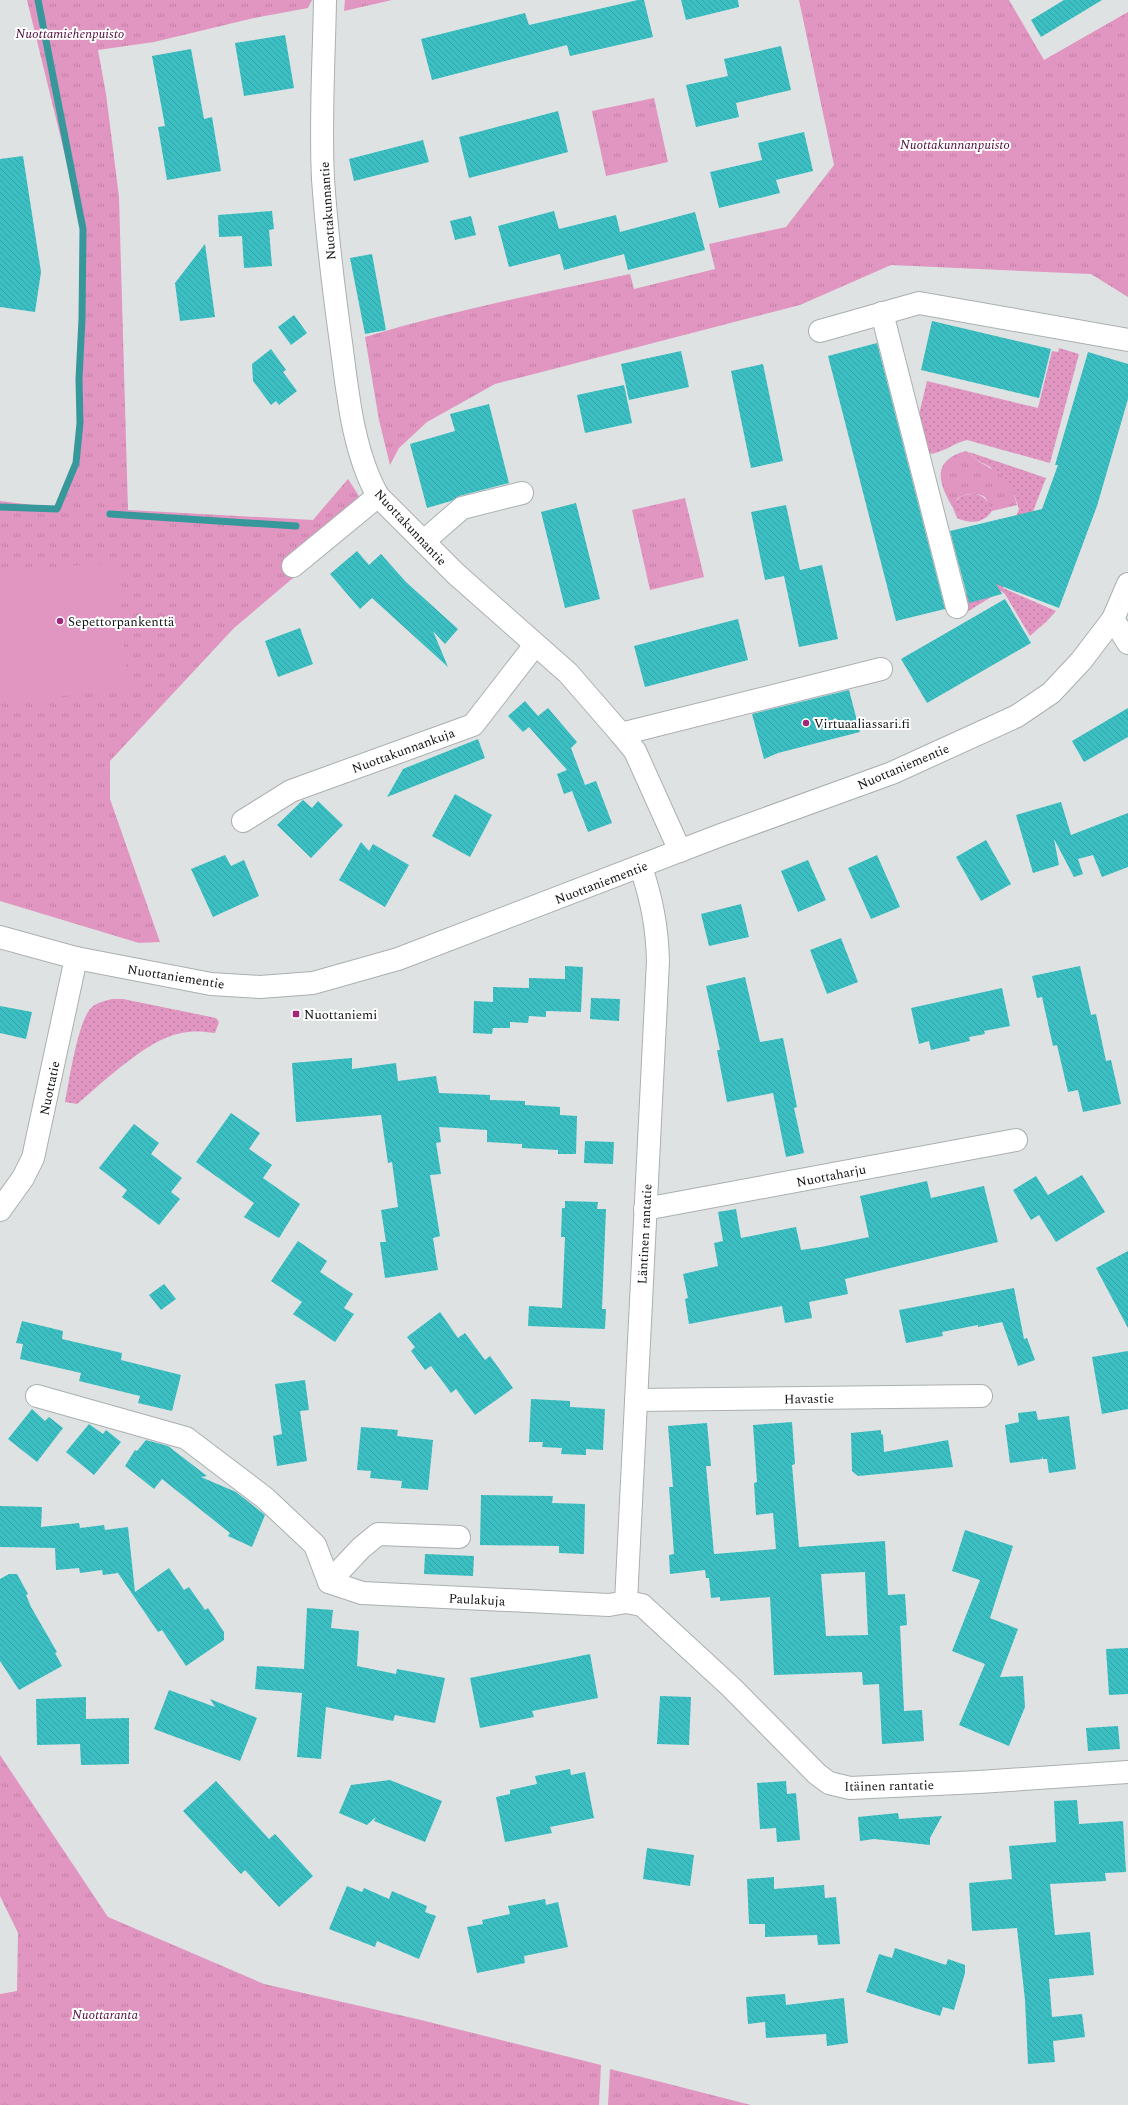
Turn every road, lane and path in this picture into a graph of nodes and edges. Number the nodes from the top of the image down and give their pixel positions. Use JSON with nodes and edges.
{"nodes":[{"id":1,"x":325,"y":0,"type":"edge"},
{"id":2,"x":882,"y":313,"type":"junction"},
{"id":3,"x":820,"y":331,"type":"dead end"},
{"id":4,"x":1128,"y":340,"type":"edge"},
{"id":5,"x":522,"y":493,"type":"dead end"},
{"id":6,"x":378,"y":496,"type":"junction"},
{"id":7,"x":424,"y":541,"type":"junction"},
{"id":8,"x":293,"y":566,"type":"dead end"},
{"id":9,"x":1128,"y":584,"type":"edge"},
{"id":10,"x":957,"y":607,"type":"dead end"},
{"id":11,"x":1113,"y":619,"type":"junction"},
{"id":12,"x":1128,"y":642,"type":"edge"},
{"id":13,"x":535,"y":645,"type":"junction"},
{"id":14,"x":881,"y":669,"type":"dead end"},
{"id":15,"x":621,"y":734,"type":"junction"},
{"id":16,"x":243,"y":820,"type":"dead end"},
{"id":17,"x":680,"y":851,"type":"junction"},
{"id":18,"x":641,"y":867,"type":"junction"},
{"id":19,"x":0,"y":937,"type":"edge"},
{"id":20,"x":76,"y":958,"type":"junction"},
{"id":21,"x":1016,"y":1140,"type":"dead end"},
{"id":22,"x":645,"y":1209,"type":"junction"},
{"id":23,"x":0,"y":1210,"type":"edge"},
{"id":24,"x":36,"y":1396,"type":"dead end"},
{"id":25,"x":981,"y":1396,"type":"dead end"},
{"id":26,"x":636,"y":1400,"type":"junction"},
{"id":27,"x":459,"y":1537,"type":"dead end"},
{"id":28,"x":329,"y":1582,"type":"junction"},
{"id":29,"x":626,"y":1602,"type":"junction"},
{"id":30,"x":1128,"y":1772,"type":"edge"}],
"edges":[{"from":1,"to":6,"type":"street","name":"Nuottakunnantie"},
{"from":2,"to":3,"type":"street"},
{"from":2,"to":4,"type":"street"},
{"from":2,"to":10,"type":"street"},
{"from":5,"to":7,"type":"street"},
{"from":6,"to":7,"type":"street","name":"Nuottakunnantie"},
{"from":6,"to":8,"type":"street"},
{"from":7,"to":13,"type":"street","name":"Nuottakunnantie"},
{"from":9,"to":11,"type":"street","name":"Nuottaniementie"},
{"from":11,"to":12,"type":"street"},
{"from":11,"to":17,"type":"street","name":"Nuottaniementie"},
{"from":13,"to":15,"type":"street","name":"Nuottakunnantie"},
{"from":13,"to":16,"type":"street","name":"Nuottakunnankuja"},
{"from":14,"to":15,"type":"street"},
{"from":15,"to":17,"type":"street","name":"Nuottakunnantie"},
{"from":17,"to":18,"type":"street","name":"Nuottaniementie"},
{"from":18,"to":20,"type":"street","name":"Nuottaniementie"},
{"from":18,"to":22,"type":"street","name":"Läntinen rantatie"},
{"from":19,"to":20,"type":"street","name":"Nuottaniementie"},
{"from":20,"to":23,"type":"street","name":"Nuottatie"},
{"from":21,"to":22,"type":"street","name":"Nuottaharju"},
{"from":22,"to":26,"type":"street","name":"Läntinen rantatie"},
{"from":24,"to":28,"type":"street"},
{"from":25,"to":26,"type":"street","name":"Havastie"},
{"from":26,"to":29,"type":"street","name":"Läntinen rantatie"},
{"from":27,"to":28,"type":"street"},
{"from":28,"to":29,"type":"street","name":"Paulakuja"},
{"from":29,"to":30,"type":"street","name":"Itäinen rantatie"}]}
